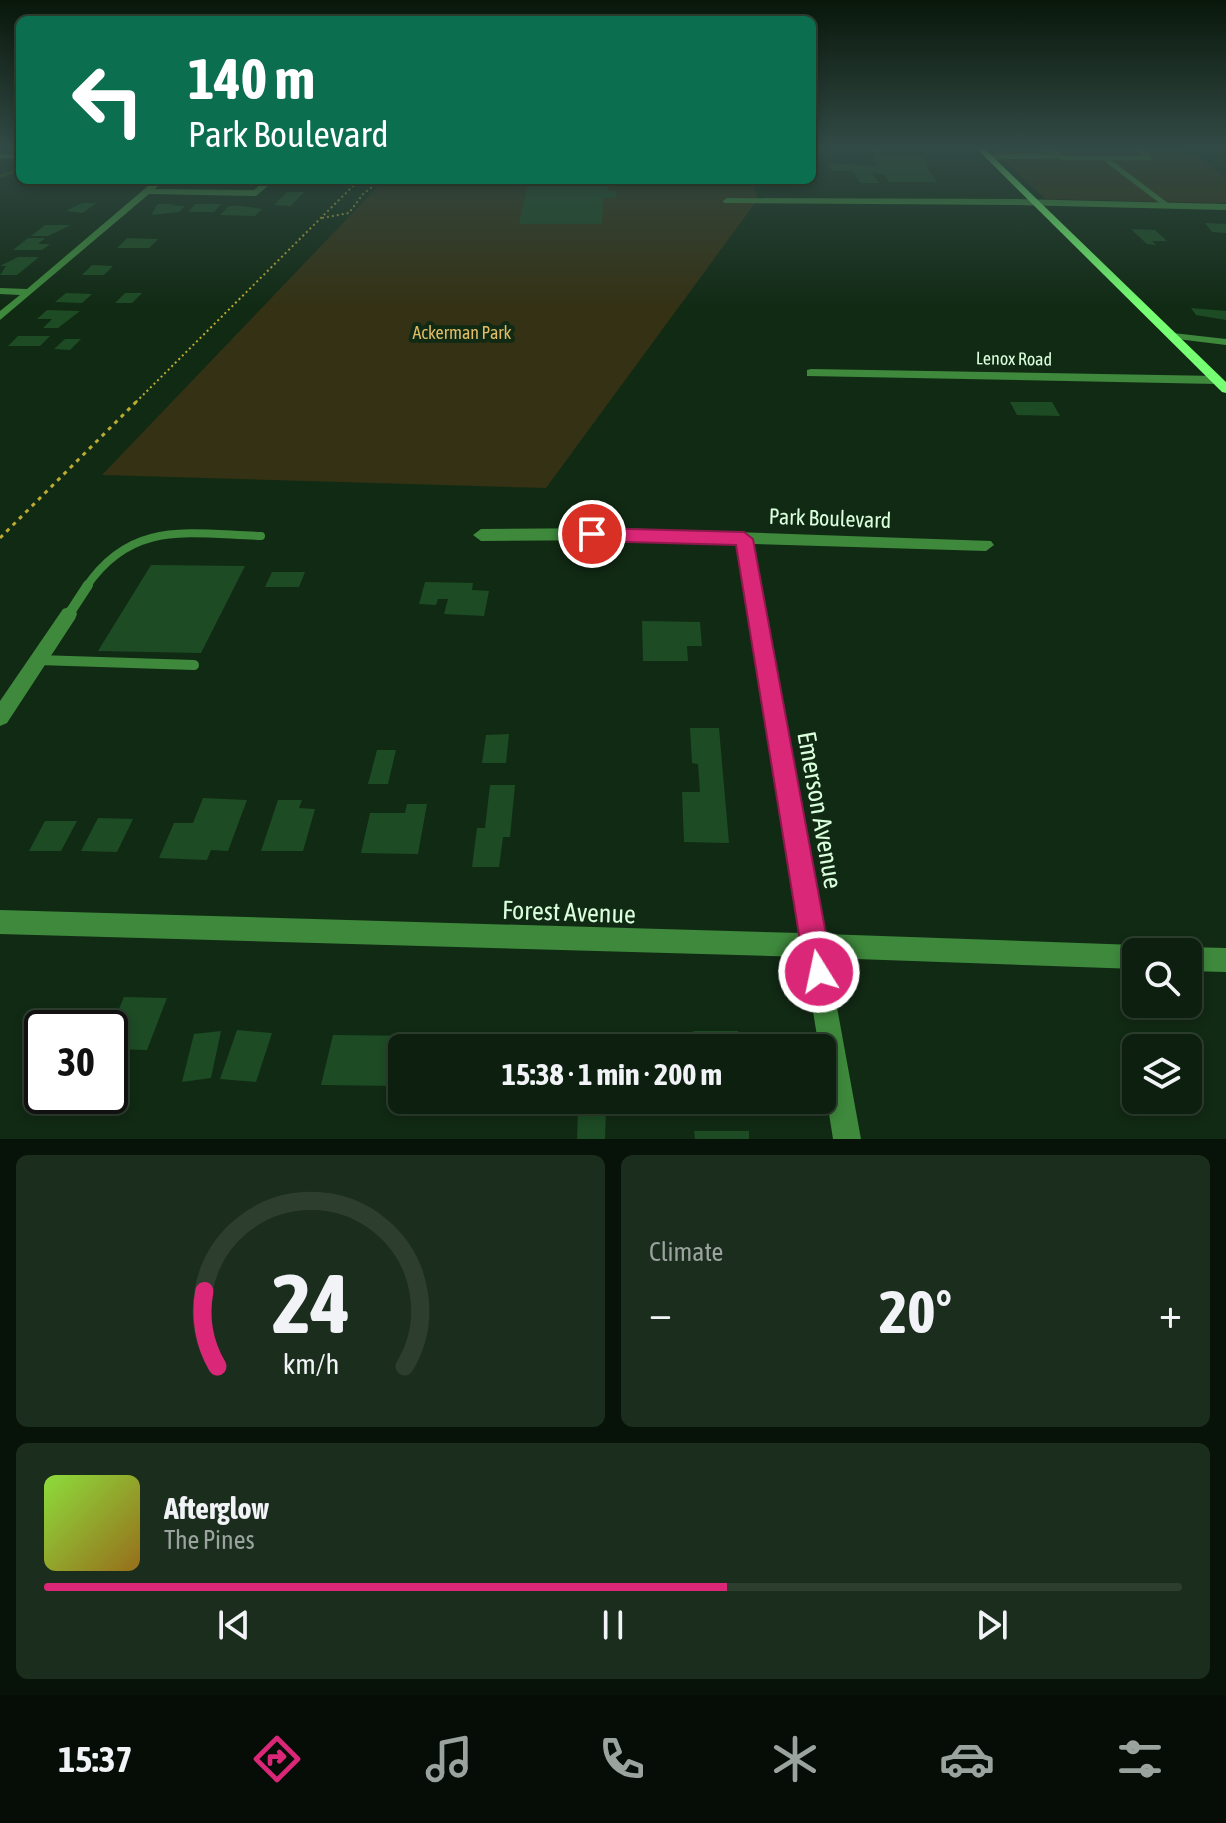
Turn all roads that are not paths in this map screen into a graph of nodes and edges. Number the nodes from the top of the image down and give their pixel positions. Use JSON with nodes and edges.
{"nodes":[{"id":1,"x":135,"y":201,"type":"edge"},
{"id":2,"x":774,"y":201,"type":"edge"},
{"id":3,"x":1161,"y":201,"type":"edge"},
{"id":4,"x":1035,"y":202,"type":"junction"},
{"id":5,"x":1165,"y":204,"type":"junction"},
{"id":6,"x":1226,"y":207,"type":"edge"},
{"id":7,"x":0,"y":291,"type":"edge"},
{"id":8,"x":29,"y":292,"type":"junction"},
{"id":9,"x":0,"y":317,"type":"edge"},
{"id":10,"x":1173,"y":336,"type":"junction"},
{"id":11,"x":1226,"y":342,"type":"edge"},
{"id":12,"x":811,"y":373,"type":"dead end"},
{"id":13,"x":1221,"y":384,"type":"edge"},
{"id":14,"x":481,"y":535,"type":"dead end"},
{"id":15,"x":261,"y":536,"type":"dead end"},
{"id":16,"x":744,"y":539,"type":"junction"},
{"id":17,"x":986,"y":545,"type":"dead end"},
{"id":18,"x":69,"y":614,"type":"joint"},
{"id":19,"x":38,"y":660,"type":"junction"},
{"id":20,"x":194,"y":665,"type":"dead end"},
{"id":21,"x":0,"y":717,"type":"edge"},
{"id":22,"x":0,"y":922,"type":"edge"},
{"id":23,"x":815,"y":944,"type":"junction"},
{"id":24,"x":1122,"y":956,"type":"edge"},
{"id":25,"x":1202,"y":959,"type":"edge"},
{"id":26,"x":1226,"y":960,"type":"edge"},
{"id":27,"x":847,"y":1139,"type":"edge"}],
"edges":[{"from":1,"to":8,"type":"street"},
{"from":2,"to":4,"type":"street"},
{"from":3,"to":5,"type":"lane"},
{"from":4,"to":5,"type":"street"},
{"from":4,"to":10,"type":"main road"},
{"from":5,"to":6,"type":"street"},
{"from":7,"to":8,"type":"street"},
{"from":8,"to":9,"type":"street"},
{"from":10,"to":11,"type":"street"},
{"from":10,"to":13,"type":"main road"},
{"from":12,"to":13,"type":"street","name":"Lenox Road"},
{"from":14,"to":16,"type":"street","name":"Park Boulevard"},
{"from":15,"to":18,"type":"lane"},
{"from":16,"to":17,"type":"street","name":"Park Boulevard"},
{"from":16,"to":23,"type":"street","name":"Emerson Avenue"},
{"from":18,"to":19,"type":"street"},
{"from":19,"to":20,"type":"lane"},
{"from":19,"to":21,"type":"street"},
{"from":22,"to":23,"type":"street","name":"Forest Avenue"},
{"from":23,"to":24,"type":"street","name":"Forest Avenue"},
{"from":23,"to":27,"type":"street","name":"Emerson Avenue"},
{"from":25,"to":26,"type":"street"}]}
